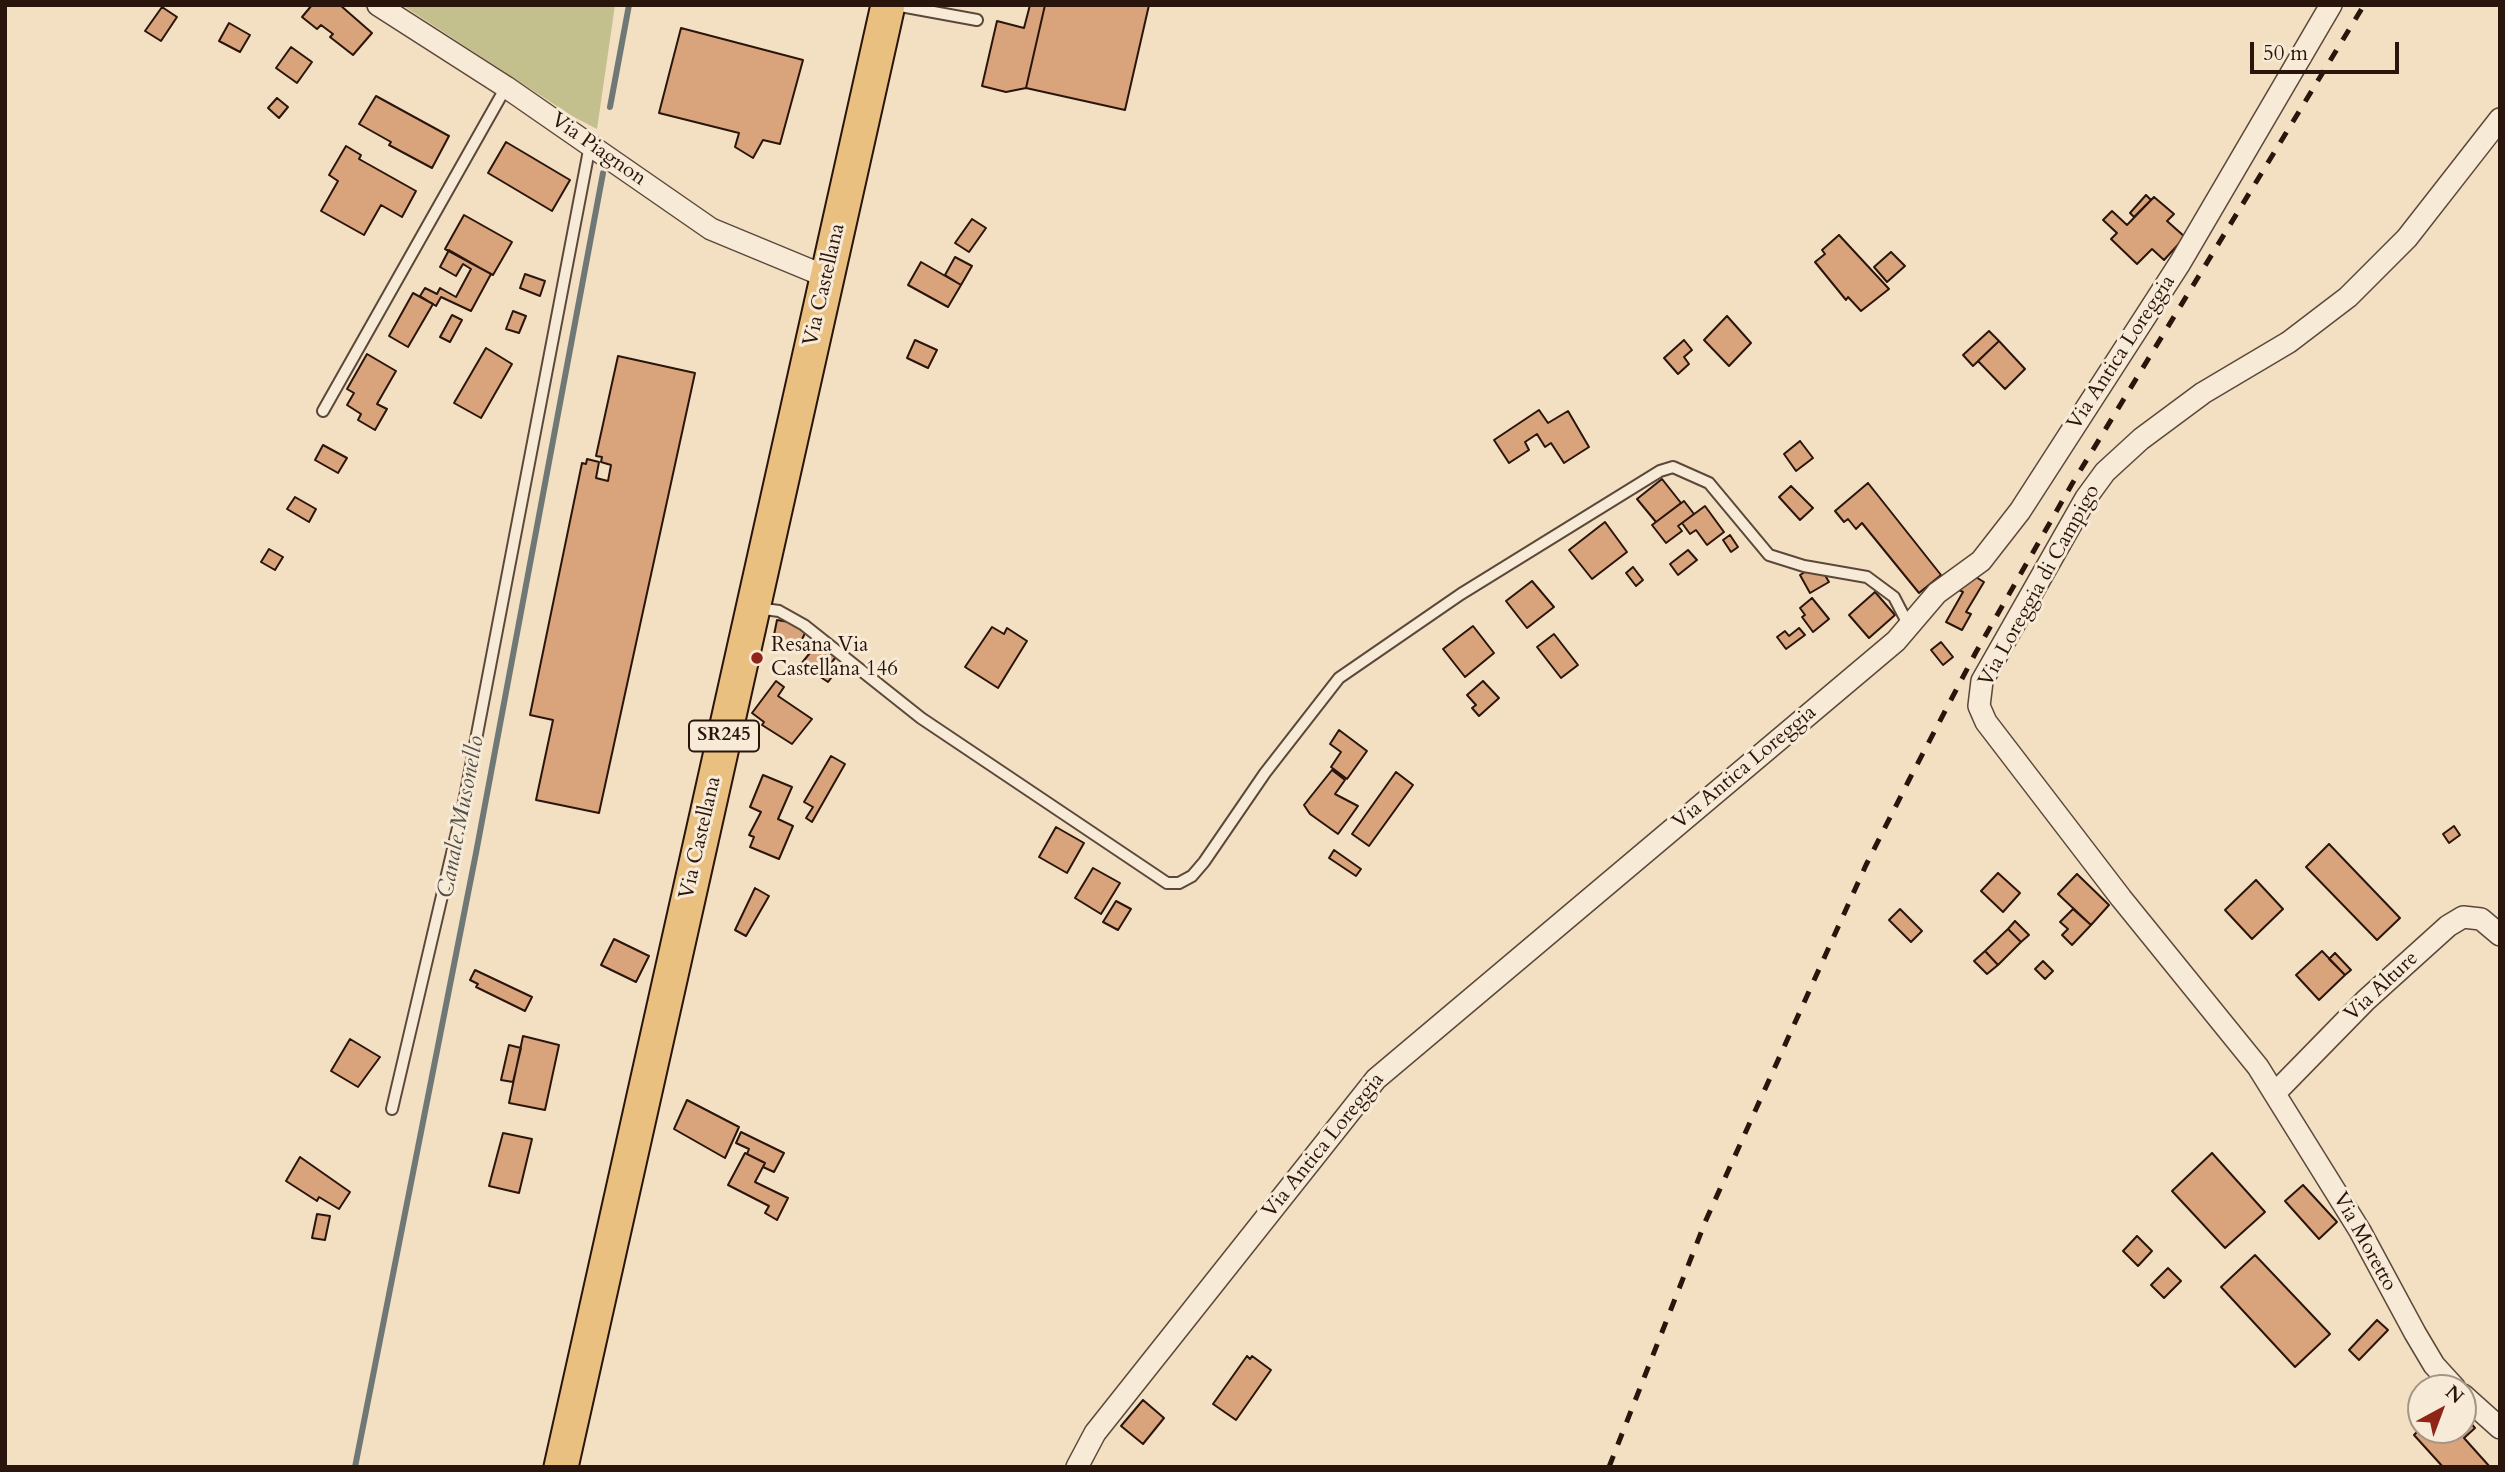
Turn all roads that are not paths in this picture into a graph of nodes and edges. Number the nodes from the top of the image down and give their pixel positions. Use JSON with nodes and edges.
{"nodes":[{"id":1,"x":378,"y":5,"type":"edge"},
{"id":2,"x":888,"y":5,"type":"edge"},
{"id":3,"x":895,"y":5,"type":"edge"},
{"id":4,"x":2331,"y":5,"type":"edge"},
{"id":5,"x":977,"y":20,"type":"dead end"},
{"id":6,"x":506,"y":87,"type":"junction"},
{"id":7,"x":2500,"y":119,"type":"edge"},
{"id":8,"x":590,"y":145,"type":"junction"},
{"id":9,"x":827,"y":277,"type":"junction"},
{"id":10,"x":323,"y":411,"type":"dead end"},
{"id":11,"x":753,"y":607,"type":"junction"},
{"id":12,"x":1909,"y":625,"type":"junction"},
{"id":13,"x":2500,"y":935,"type":"edge"},
{"id":14,"x":2276,"y":1092,"type":"junction"},
{"id":15,"x":392,"y":1109,"type":"dead end"},
{"id":16,"x":2443,"y":1374,"type":"edge"},
{"id":17,"x":2477,"y":1407,"type":"edge"},
{"id":18,"x":2500,"y":1428,"type":"edge"},
{"id":19,"x":561,"y":1467,"type":"edge"},
{"id":20,"x":1077,"y":1467,"type":"edge"}],
"edges":[{"from":1,"to":6,"type":"street","name":"Via Piagnon"},
{"from":2,"to":9,"type":"main road","name":"Via Castellana","number":"SR245"},
{"from":3,"to":5,"type":"lane"},
{"from":4,"to":12,"type":"street","name":"Via Antica Loreggia"},
{"from":6,"to":8,"type":"street","name":"Via Piagnon"},
{"from":6,"to":10,"type":"lane"},
{"from":7,"to":14,"type":"street","name":"Via Loreggia di Campigo"},
{"from":8,"to":9,"type":"street","name":"Via Piagnon"},
{"from":8,"to":15,"type":"lane"},
{"from":9,"to":11,"type":"main road","name":"Via Castellana","number":"SR245"},
{"from":11,"to":12,"type":"lane"},
{"from":11,"to":19,"type":"main road","name":"Via Castellana","number":"SR245"},
{"from":12,"to":20,"type":"street","name":"Via Antica Loreggia"},
{"from":13,"to":14,"type":"street","name":"Via Alture"},
{"from":14,"to":16,"type":"street","name":"Via Moretto"},
{"from":17,"to":18,"type":"street"}]}
